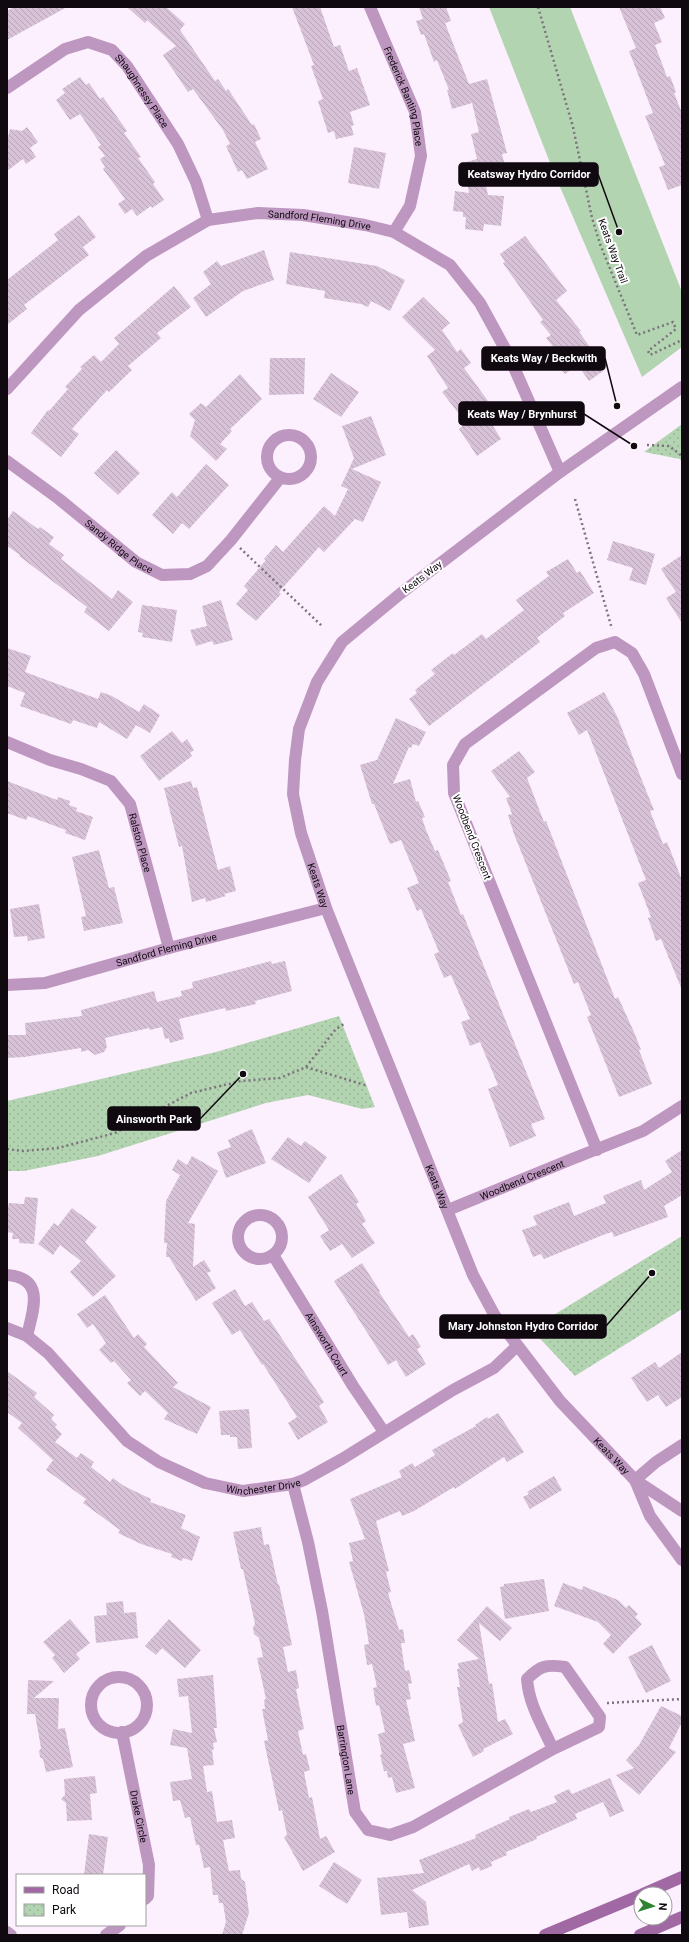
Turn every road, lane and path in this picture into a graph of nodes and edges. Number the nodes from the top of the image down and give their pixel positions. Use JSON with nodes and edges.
{"nodes":[{"id":1,"x":370,"y":7,"type":"edge"},
{"id":2,"x":538,"y":7,"type":"edge"},
{"id":3,"x":7,"y":88,"type":"edge"},
{"id":4,"x":208,"y":220,"type":"junction"},
{"id":5,"x":394,"y":232,"type":"junction"},
{"id":6,"x":682,"y":340,"type":"edge"},
{"id":7,"x":682,"y":387,"type":"edge"},
{"id":8,"x":7,"y":389,"type":"edge"},
{"id":9,"x":647,"y":445,"type":"dead end"},
{"id":10,"x":682,"y":456,"type":"edge"},
{"id":11,"x":7,"y":461,"type":"edge"},
{"id":12,"x":560,"y":472,"type":"junction"},
{"id":13,"x":280,"y":478,"type":"dead end"},
{"id":14,"x":575,"y":499,"type":"dead end"},
{"id":15,"x":231,"y":540,"type":"junction"},
{"id":16,"x":322,"y":626,"type":"dead end"},
{"id":17,"x":615,"y":642,"type":"junction"},
{"id":18,"x":7,"y":742,"type":"edge"},
{"id":19,"x":682,"y":774,"type":"edge"},
{"id":20,"x":326,"y":908,"type":"junction"},
{"id":21,"x":169,"y":948,"type":"junction"},
{"id":22,"x":7,"y":985,"type":"edge"},
{"id":23,"x":344,"y":1024,"type":"dead end"},
{"id":24,"x":306,"y":1067,"type":"junction"},
{"id":25,"x":368,"y":1086,"type":"dead end"},
{"id":26,"x":682,"y":1106,"type":"edge"},
{"id":27,"x":7,"y":1149,"type":"edge"},
{"id":28,"x":597,"y":1150,"type":"junction"},
{"id":29,"x":448,"y":1210,"type":"junction"},
{"id":30,"x":273,"y":1254,"type":"dead end"},
{"id":31,"x":7,"y":1275,"type":"edge"},
{"id":32,"x":7,"y":1328,"type":"edge"},
{"id":33,"x":27,"y":1336,"type":"junction"},
{"id":34,"x":517,"y":1346,"type":"junction"},
{"id":35,"x":384,"y":1432,"type":"junction"},
{"id":36,"x":682,"y":1446,"type":"edge"},
{"id":37,"x":635,"y":1480,"type":"junction"},
{"id":38,"x":293,"y":1484,"type":"junction"},
{"id":39,"x":682,"y":1511,"type":"edge"},
{"id":40,"x":682,"y":1560,"type":"edge"},
{"id":41,"x":682,"y":1699,"type":"edge"},
{"id":42,"x":591,"y":1703,"type":"junction"},
{"id":43,"x":122,"y":1732,"type":"junction"},
{"id":44,"x":553,"y":1749,"type":"junction"},
{"id":45,"x":682,"y":1877,"type":"edge"},
{"id":46,"x":661,"y":1886,"type":"edge"},
{"id":47,"x":146,"y":1898,"type":"edge"},
{"id":48,"x":633,"y":1898,"type":"edge"},
{"id":49,"x":682,"y":1917,"type":"edge"},
{"id":50,"x":119,"y":1926,"type":"edge"},
{"id":51,"x":7,"y":1932,"type":"edge"},
{"id":52,"x":11,"y":1935,"type":"edge"},
{"id":53,"x":106,"y":1935,"type":"edge"},
{"id":54,"x":545,"y":1935,"type":"edge"},
{"id":55,"x":640,"y":1935,"type":"edge"}],
"edges":[{"from":1,"to":5,"type":"street","name":"Frederick Banting Place"},
{"from":2,"to":6,"type":"path","name":"Keats Way Trail"},
{"from":3,"to":4,"type":"street","name":"Shaughnessy Place"},
{"from":4,"to":5,"type":"street","name":"Sandford Fleming Drive"},
{"from":4,"to":8,"type":"street","name":"Sandford Fleming Drive"},
{"from":5,"to":12,"type":"street","name":"Sandford Fleming Drive"},
{"from":7,"to":12,"type":"street","name":"Keats Way"},
{"from":9,"to":10,"type":"path"},
{"from":11,"to":15,"type":"street","name":"Sandy Ridge Place"},
{"from":12,"to":20,"type":"street","name":"Keats Way"},
{"from":13,"to":15,"type":"street","name":"Sandy Ridge Place"},
{"from":14,"to":17,"type":"path"},
{"from":15,"to":16,"type":"path"},
{"from":17,"to":19,"type":"street"},
{"from":17,"to":28,"type":"street","name":"Woodbend Crescent"},
{"from":18,"to":21,"type":"street","name":"Ralston Place"},
{"from":20,"to":21,"type":"street","name":"Sandford Fleming Drive"},
{"from":20,"to":29,"type":"street","name":"Keats Way"},
{"from":21,"to":22,"type":"street","name":"Sandford Fleming Drive"},
{"from":23,"to":24,"type":"path"},
{"from":24,"to":25,"type":"path"},
{"from":24,"to":27,"type":"path"},
{"from":26,"to":28,"type":"street","name":"Woodbend Crescent"},
{"from":28,"to":29,"type":"street","name":"Woodbend Crescent"},
{"from":29,"to":34,"type":"street","name":"Keats Way"},
{"from":30,"to":35,"type":"street","name":"Ainsworth Court"},
{"from":31,"to":33,"type":"street"},
{"from":32,"to":33,"type":"street","name":"Winchester Drive"},
{"from":33,"to":38,"type":"street","name":"Winchester Drive"},
{"from":34,"to":35,"type":"street","name":"Winchester Drive"},
{"from":34,"to":37,"type":"street","name":"Keats Way"},
{"from":35,"to":38,"type":"street","name":"Winchester Drive"},
{"from":36,"to":37,"type":"street"},
{"from":37,"to":39,"type":"street","name":"Keats Way"},
{"from":37,"to":40,"type":"street","name":"Keats Way"},
{"from":38,"to":44,"type":"street","name":"Barrington Lane"},
{"from":41,"to":42,"type":"path"},
{"from":42,"to":44,"type":"street","name":"Barrington Lane"},
{"from":42,"to":44,"type":"street","name":"Barrington Lane"},
{"from":43,"to":43,"type":"street"},
{"from":43,"to":47,"type":"street","name":"Drake Circle"},
{"from":45,"to":46,"type":"main road"},
{"from":48,"to":54,"type":"main road"},
{"from":49,"to":55,"type":"main road"},
{"from":50,"to":53,"type":"street"},
{"from":51,"to":52,"type":"street"}]}
